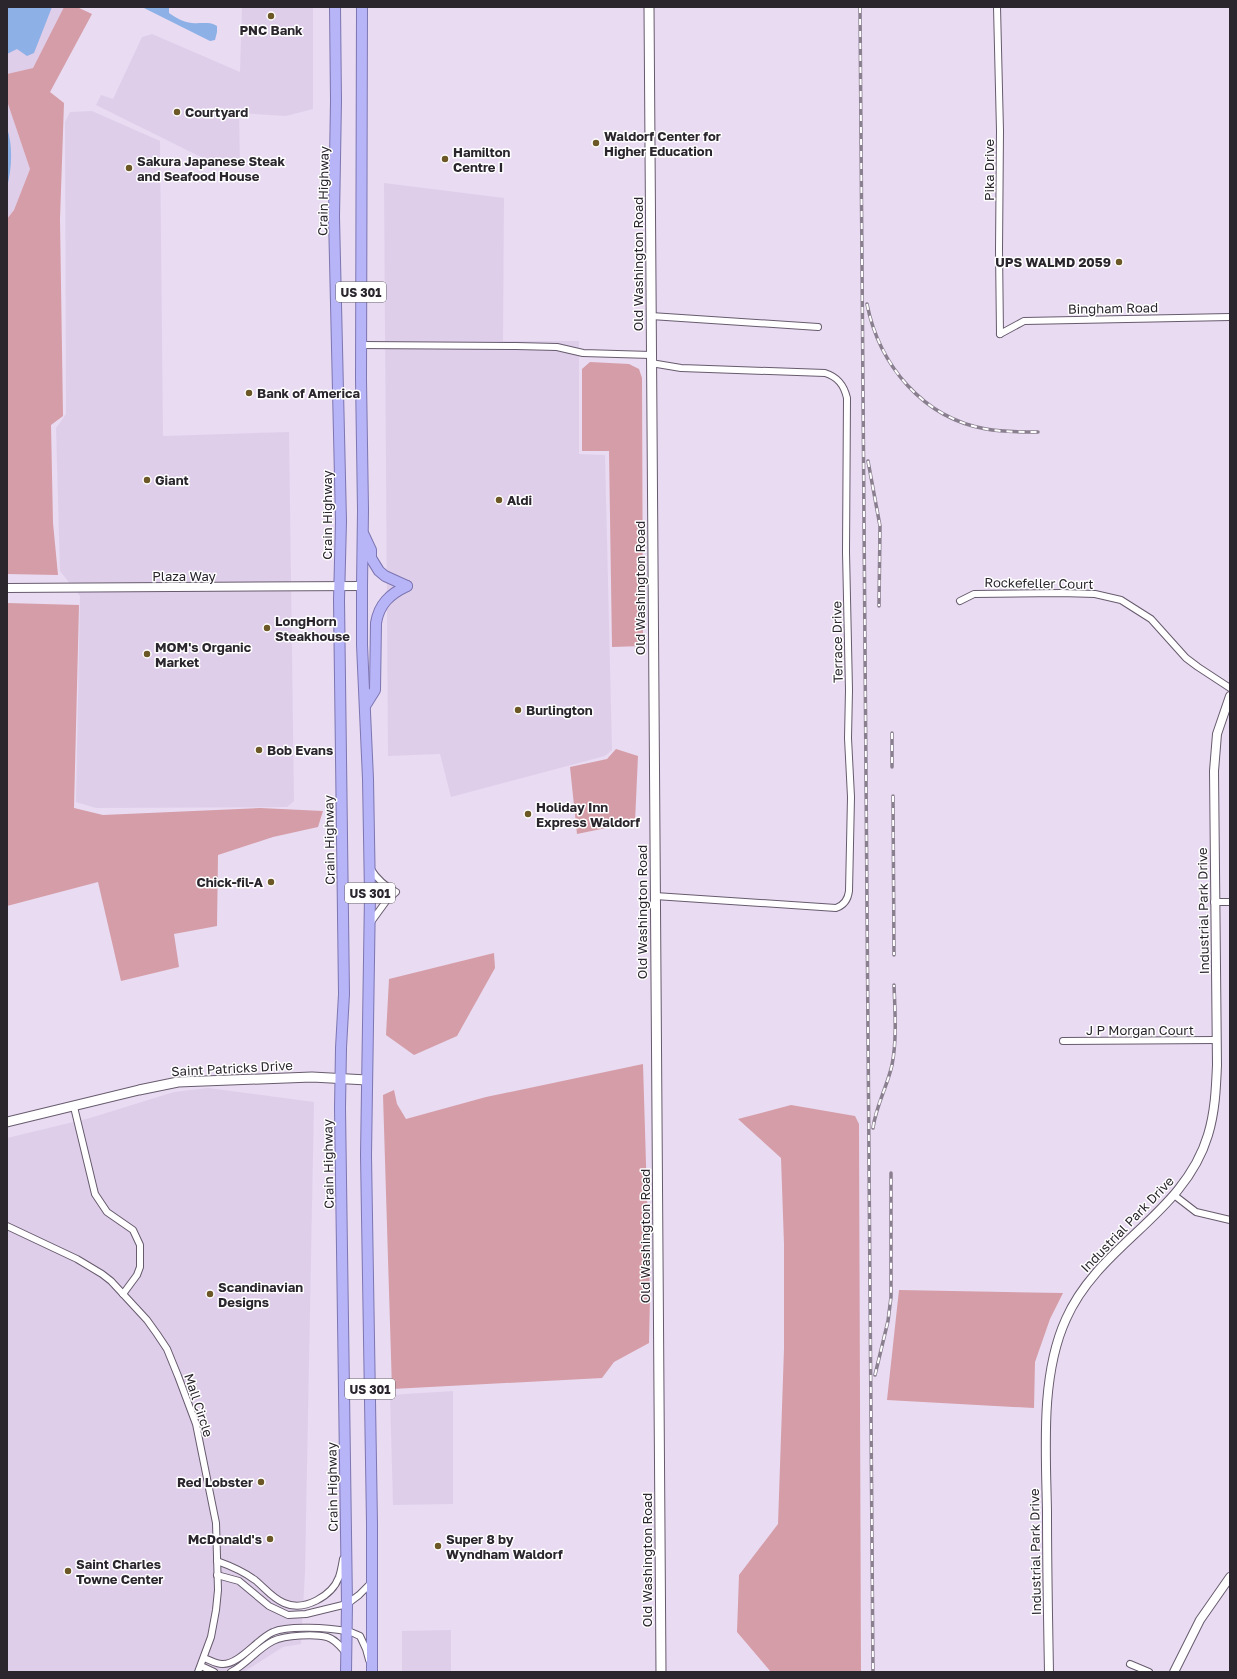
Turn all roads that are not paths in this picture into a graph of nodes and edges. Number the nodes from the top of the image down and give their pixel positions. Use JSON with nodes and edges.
{"nodes":[{"id":1,"x":335,"y":7,"type":"edge"},
{"id":2,"x":362,"y":7,"type":"edge"},
{"id":3,"x":649,"y":7,"type":"edge"},
{"id":4,"x":997,"y":7,"type":"edge"},
{"id":5,"x":651,"y":316,"type":"junction"},
{"id":6,"x":1230,"y":317,"type":"edge"},
{"id":7,"x":818,"y":327,"type":"dead end"},
{"id":8,"x":1000,"y":334,"type":"joint"},
{"id":9,"x":361,"y":345,"type":"junction"},
{"id":10,"x":651,"y":359,"type":"junction"},
{"id":11,"x":362,"y":533,"type":"junction"},
{"id":12,"x":339,"y":586,"type":"junction"},
{"id":13,"x":362,"y":586,"type":"junction"},
{"id":14,"x":7,"y":588,"type":"edge"},
{"id":15,"x":960,"y":601,"type":"dead end"},
{"id":16,"x":1230,"y":688,"type":"edge"},
{"id":17,"x":1230,"y":696,"type":"edge"},
{"id":18,"x":365,"y":706,"type":"junction"},
{"id":19,"x":370,"y":867,"type":"junction"},
{"id":20,"x":655,"y":896,"type":"junction"},
{"id":21,"x":1214,"y":902,"type":"junction"},
{"id":22,"x":1230,"y":902,"type":"edge"},
{"id":23,"x":370,"y":923,"type":"junction"},
{"id":24,"x":1216,"y":1040,"type":"junction"},
{"id":25,"x":1063,"y":1041,"type":"dead end"},
{"id":26,"x":340,"y":1080,"type":"junction"},
{"id":27,"x":367,"y":1080,"type":"junction"},
{"id":28,"x":74,"y":1106,"type":"junction"},
{"id":29,"x":7,"y":1122,"type":"edge"},
{"id":30,"x":1174,"y":1195,"type":"junction"},
{"id":31,"x":1230,"y":1220,"type":"edge"},
{"id":32,"x":7,"y":1226,"type":"edge"},
{"id":33,"x":123,"y":1294,"type":"junction"},
{"id":34,"x":346,"y":1549,"type":"junction"},
{"id":35,"x":217,"y":1561,"type":"junction"},
{"id":36,"x":217,"y":1575,"type":"junction"},
{"id":37,"x":1230,"y":1577,"type":"edge"},
{"id":38,"x":372,"y":1582,"type":"junction"},
{"id":39,"x":347,"y":1604,"type":"junction"},
{"id":40,"x":347,"y":1631,"type":"junction"},
{"id":41,"x":346,"y":1653,"type":"junction"},
{"id":42,"x":204,"y":1658,"type":"junction"},
{"id":43,"x":1130,"y":1664,"type":"dead end"},
{"id":44,"x":199,"y":1669,"type":"edge"},
{"id":45,"x":214,"y":1672,"type":"edge"},
{"id":46,"x":231,"y":1672,"type":"edge"},
{"id":47,"x":346,"y":1672,"type":"edge"},
{"id":48,"x":372,"y":1672,"type":"edge"},
{"id":49,"x":661,"y":1672,"type":"edge"},
{"id":50,"x":1049,"y":1672,"type":"edge"},
{"id":51,"x":1149,"y":1672,"type":"edge"},
{"id":52,"x":1174,"y":1672,"type":"edge"}],
"edges":[{"from":1,"to":12,"type":"highway","name":"Crain Highway","number":"US 301"},
{"from":2,"to":9,"type":"highway","number":"US 301"},
{"from":3,"to":5,"type":"main road","name":"Old Washington Road"},
{"from":4,"to":8,"type":"street","name":"Pika Drive"},
{"from":5,"to":7,"type":"street"},
{"from":5,"to":10,"type":"main road","name":"Old Washington Road"},
{"from":6,"to":8,"type":"street","name":"Bingham Road"},
{"from":9,"to":10,"type":"street"},
{"from":9,"to":11,"type":"highway","number":"US 301"},
{"from":10,"to":20,"type":"main road","name":"Old Washington Road"},
{"from":10,"to":20,"type":"street","name":"Terrace Drive"},
{"from":11,"to":13,"type":"highway","number":"US 301"},
{"from":11,"to":18,"type":"highway"},
{"from":12,"to":13,"type":"street","name":"Plaza Way"},
{"from":12,"to":14,"type":"street","name":"Plaza Way"},
{"from":12,"to":26,"type":"highway","name":"Crain Highway","number":"US 301"},
{"from":13,"to":18,"type":"highway","number":"US 301"},
{"from":15,"to":16,"type":"street","name":"Rockefeller Court"},
{"from":17,"to":21,"type":"street","name":"Industrial Park Drive"},
{"from":18,"to":19,"type":"highway","number":"US 301"},
{"from":19,"to":23,"type":"highway","number":"US 301"},
{"from":19,"to":23,"type":"street"},
{"from":20,"to":49,"type":"main road","name":"Old Washington Road"},
{"from":21,"to":22,"type":"street"},
{"from":21,"to":24,"type":"street","name":"Industrial Park Drive"},
{"from":23,"to":27,"type":"highway","number":"US 301"},
{"from":24,"to":25,"type":"street","name":"J P Morgan Court"},
{"from":24,"to":30,"type":"street","name":"Industrial Park Drive"},
{"from":26,"to":27,"type":"main road","name":"Saint Patricks Drive"},
{"from":26,"to":28,"type":"main road","name":"Saint Patricks Drive"},
{"from":26,"to":34,"type":"highway","name":"Crain Highway","number":"US 301"},
{"from":27,"to":38,"type":"highway","number":"US 301"},
{"from":28,"to":29,"type":"main road","name":"Saint Patricks Drive"},
{"from":28,"to":33,"type":"street"},
{"from":30,"to":31,"type":"street"},
{"from":30,"to":50,"type":"street","name":"Industrial Park Drive"},
{"from":32,"to":33,"type":"street","name":"Mall Circle"},
{"from":33,"to":35,"type":"street","name":"Mall Circle"},
{"from":34,"to":35,"type":"street"},
{"from":34,"to":39,"type":"highway","name":"Crain Highway","number":"US 301"},
{"from":35,"to":36,"type":"street","name":"Mall Circle"},
{"from":36,"to":39,"type":"street"},
{"from":36,"to":42,"type":"street","name":"Mall Circle"},
{"from":37,"to":52,"type":"street"},
{"from":38,"to":39,"type":"street"},
{"from":38,"to":48,"type":"highway","number":"US 301"},
{"from":39,"to":40,"type":"highway","name":"Crain Highway","number":"US 301"},
{"from":40,"to":41,"type":"highway","name":"Crain Highway","number":"US 301"},
{"from":40,"to":42,"type":"street"},
{"from":40,"to":48,"type":"street"},
{"from":41,"to":46,"type":"street"},
{"from":41,"to":47,"type":"highway","name":"Crain Highway","number":"US 301"},
{"from":42,"to":44,"type":"street","name":"Mall Circle"},
{"from":43,"to":51,"type":"street"},
{"from":44,"to":45,"type":"street"}]}
